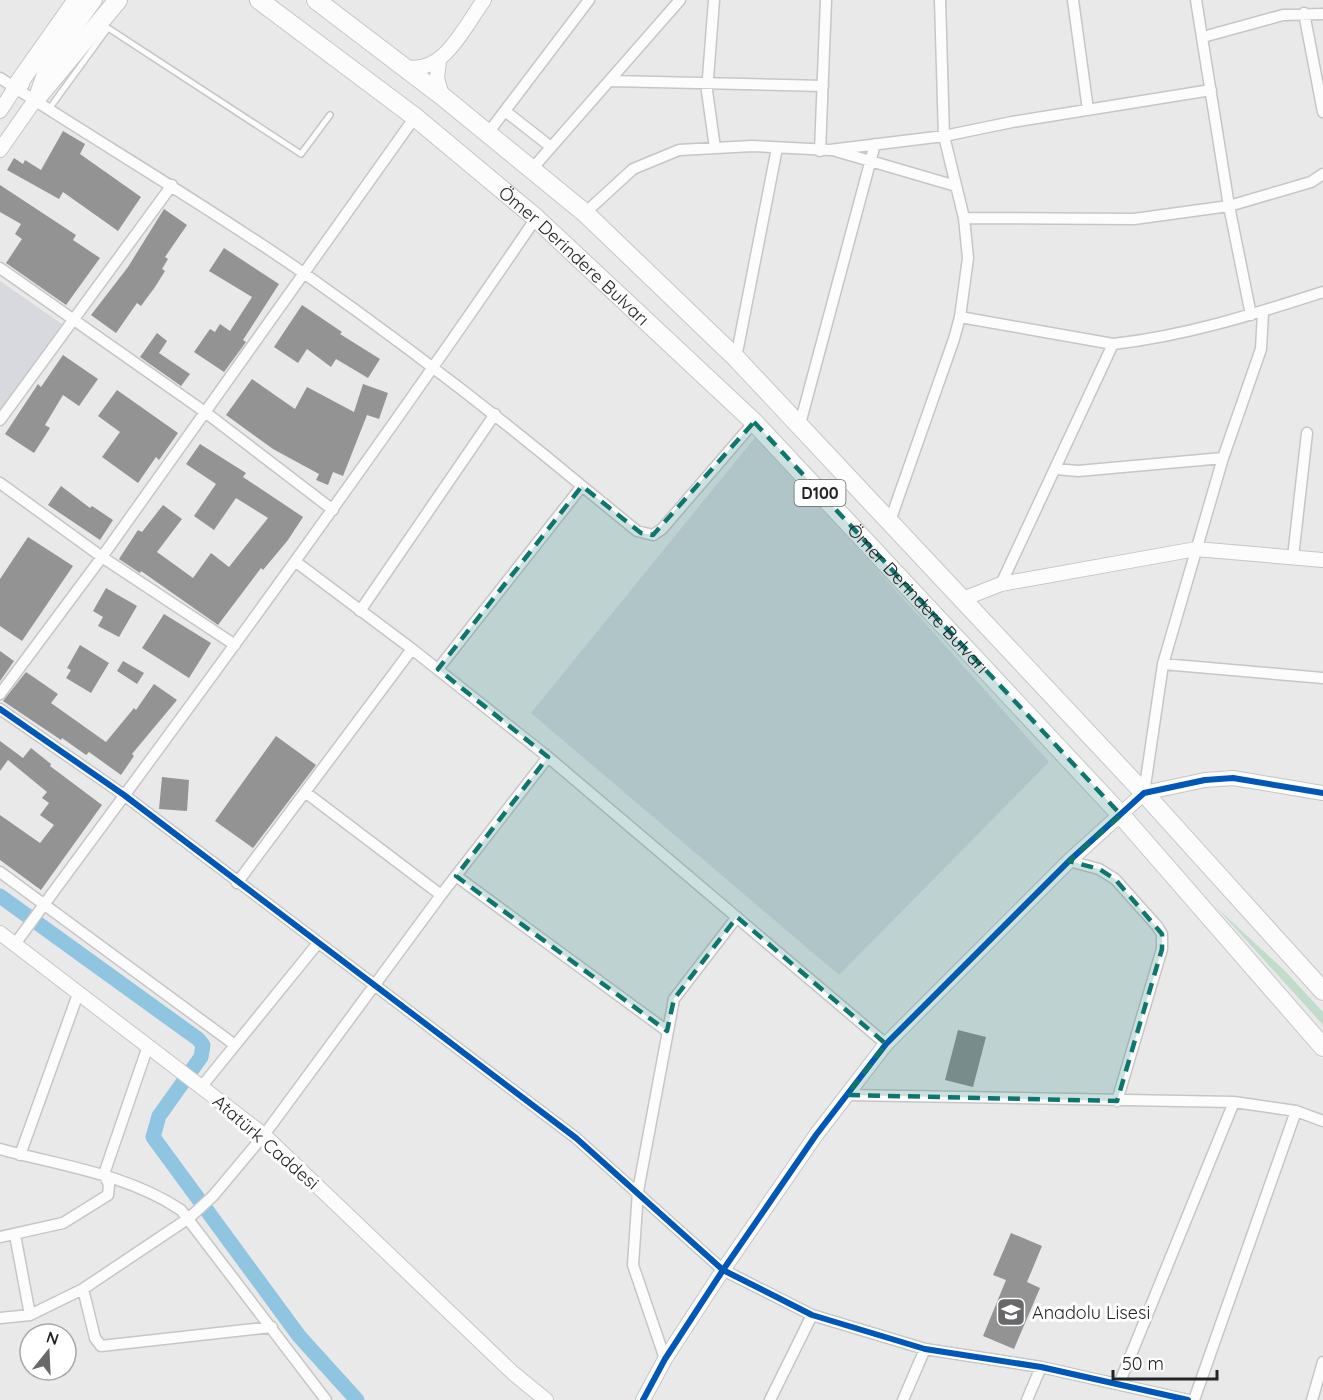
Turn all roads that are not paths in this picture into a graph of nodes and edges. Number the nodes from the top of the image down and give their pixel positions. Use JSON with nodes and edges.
{"nodes":[{"id":1,"x":77,"y":0,"type":"edge"},
{"id":2,"x":94,"y":0,"type":"edge"},
{"id":3,"x":118,"y":0,"type":"edge"},
{"id":4,"x":259,"y":0,"type":"edge"},
{"id":5,"x":316,"y":0,"type":"edge"},
{"id":6,"x":484,"y":0,"type":"edge"},
{"id":7,"x":589,"y":0,"type":"edge"},
{"id":8,"x":680,"y":0,"type":"edge"},
{"id":9,"x":714,"y":0,"type":"edge"},
{"id":10,"x":826,"y":0,"type":"edge"},
{"id":11,"x":940,"y":0,"type":"edge"},
{"id":12,"x":1073,"y":0,"type":"edge"},
{"id":13,"x":1196,"y":0,"type":"edge"},
{"id":14,"x":1304,"y":13,"type":"junction"},
{"id":15,"x":1323,"y":14,"type":"edge"},
{"id":16,"x":1203,"y":37,"type":"junction"},
{"id":17,"x":439,"y":61,"type":"junction"},
{"id":18,"x":404,"y":67,"type":"junction"},
{"id":19,"x":46,"y":68,"type":"junction"},
{"id":20,"x":0,"y":78,"type":"edge"},
{"id":21,"x":611,"y":81,"type":"junction"},
{"id":22,"x":708,"y":82,"type":"junction"},
{"id":23,"x":823,"y":86,"type":"junction"},
{"id":24,"x":15,"y":88,"type":"junction"},
{"id":25,"x":1211,"y":90,"type":"junction"},
{"id":26,"x":442,"y":96,"type":"junction"},
{"id":27,"x":42,"y":105,"type":"junction"},
{"id":28,"x":1088,"y":110,"type":"junction"},
{"id":29,"x":0,"y":111,"type":"edge"},
{"id":30,"x":505,"y":111,"type":"junction"},
{"id":31,"x":1323,"y":112,"type":"edge"},
{"id":32,"x":330,"y":116,"type":"dead end"},
{"id":33,"x":415,"y":117,"type":"junction"},
{"id":34,"x":488,"y":133,"type":"junction"},
{"id":35,"x":944,"y":136,"type":"junction"},
{"id":36,"x":875,"y":144,"type":"junction"},
{"id":37,"x":551,"y":147,"type":"junction"},
{"id":38,"x":715,"y":148,"type":"junction"},
{"id":39,"x":777,"y":148,"type":"junction"},
{"id":40,"x":0,"y":150,"type":"edge"},
{"id":41,"x":825,"y":150,"type":"junction"},
{"id":42,"x":871,"y":161,"type":"junction"},
{"id":43,"x":532,"y":169,"type":"junction"},
{"id":44,"x":1323,"y":174,"type":"edge"},
{"id":45,"x":172,"y":185,"type":"junction"},
{"id":46,"x":956,"y":186,"type":"junction"},
{"id":47,"x":1229,"y":206,"type":"junction"},
{"id":48,"x":585,"y":213,"type":"junction"},
{"id":49,"x":536,"y":218,"type":"junction"},
{"id":50,"x":964,"y":218,"type":"junction"},
{"id":51,"x":0,"y":268,"type":"edge"},
{"id":52,"x":305,"y":274,"type":"junction"},
{"id":53,"x":1323,"y":292,"type":"edge"},
{"id":54,"x":1263,"y":312,"type":"junction"},
{"id":55,"x":1251,"y":315,"type":"junction"},
{"id":56,"x":960,"y":317,"type":"junction"},
{"id":57,"x":74,"y":319,"type":"junction"},
{"id":58,"x":1113,"y":344,"type":"junction"},
{"id":59,"x":736,"y":358,"type":"junction"},
{"id":60,"x":434,"y":369,"type":"junction"},
{"id":61,"x":205,"y":412,"type":"junction"},
{"id":62,"x":495,"y":414,"type":"junction"},
{"id":63,"x":0,"y":420,"type":"edge"},
{"id":64,"x":754,"y":422,"type":"junction"},
{"id":65,"x":800,"y":424,"type":"junction"},
{"id":66,"x":1307,"y":433,"type":"dead end"},
{"id":67,"x":1223,"y":458,"type":"junction"},
{"id":68,"x":1056,"y":468,"type":"junction"},
{"id":69,"x":0,"y":483,"type":"edge"},
{"id":70,"x":582,"y":486,"type":"junction"},
{"id":71,"x":333,"y":510,"type":"junction"},
{"id":72,"x":891,"y":521,"type":"junction"},
{"id":73,"x":1196,"y":549,"type":"junction"},
{"id":74,"x":1293,"y":557,"type":"junction"},
{"id":75,"x":102,"y":558,"type":"junction"},
{"id":76,"x":1323,"y":560,"type":"edge"},
{"id":77,"x":296,"y":562,"type":"junction"},
{"id":78,"x":1001,"y":584,"type":"junction"},
{"id":79,"x":963,"y":599,"type":"junction"},
{"id":80,"x":360,"y":611,"type":"junction"},
{"id":81,"x":235,"y":645,"type":"junction"},
{"id":82,"x":412,"y":649,"type":"junction"},
{"id":83,"x":1163,"y":664,"type":"junction"},
{"id":84,"x":438,"y":669,"type":"junction"},
{"id":85,"x":1323,"y":678,"type":"edge"},
{"id":86,"x":0,"y":694,"type":"edge"},
{"id":87,"x":0,"y":709,"type":"edge"},
{"id":88,"x":548,"y":757,"type":"junction"},
{"id":89,"x":305,"y":792,"type":"junction"},
{"id":90,"x":1144,"y":793,"type":"junction"},
{"id":91,"x":1323,"y":793,"type":"edge"},
{"id":92,"x":124,"y":795,"type":"junction"},
{"id":93,"x":1121,"y":815,"type":"junction"},
{"id":94,"x":1069,"y":861,"type":"junction"},
{"id":95,"x":0,"y":872,"type":"edge"},
{"id":96,"x":456,"y":876,"type":"junction"},
{"id":97,"x":237,"y":883,"type":"junction"},
{"id":98,"x":441,"y":895,"type":"junction"},
{"id":99,"x":44,"y":904,"type":"junction"},
{"id":100,"x":737,"y":917,"type":"junction"},
{"id":101,"x":0,"y":933,"type":"edge"},
{"id":102,"x":318,"y":943,"type":"junction"},
{"id":103,"x":15,"y":944,"type":"junction"},
{"id":104,"x":376,"y":985,"type":"junction"},
{"id":105,"x":1323,"y":991,"type":"edge"},
{"id":106,"x":78,"y":994,"type":"junction"},
{"id":107,"x":667,"y":1031,"type":"junction"},
{"id":108,"x":886,"y":1044,"type":"junction"},
{"id":109,"x":235,"y":1045,"type":"junction"},
{"id":110,"x":148,"y":1046,"type":"junction"},
{"id":111,"x":1323,"y":1047,"type":"edge"},
{"id":112,"x":202,"y":1086,"type":"junction"},
{"id":113,"x":847,"y":1095,"type":"junction"},
{"id":114,"x":1117,"y":1101,"type":"junction"},
{"id":115,"x":1234,"y":1102,"type":"junction"},
{"id":116,"x":1296,"y":1111,"type":"junction"},
{"id":117,"x":1323,"y":1121,"type":"edge"},
{"id":118,"x":264,"y":1136,"type":"junction"},
{"id":119,"x":0,"y":1149,"type":"edge"},
{"id":120,"x":20,"y":1155,"type":"junction"},
{"id":121,"x":104,"y":1174,"type":"junction"},
{"id":122,"x":638,"y":1191,"type":"junction"},
{"id":123,"x":189,"y":1218,"type":"junction"},
{"id":124,"x":15,"y":1235,"type":"junction"},
{"id":125,"x":0,"y":1237,"type":"edge"},
{"id":126,"x":723,"y":1270,"type":"junction"},
{"id":127,"x":83,"y":1289,"type":"junction"},
{"id":128,"x":30,"y":1315,"type":"junction"},
{"id":129,"x":812,"y":1315,"type":"junction"},
{"id":130,"x":0,"y":1318,"type":"edge"},
{"id":131,"x":272,"y":1326,"type":"junction"},
{"id":132,"x":925,"y":1349,"type":"junction"},
{"id":133,"x":666,"y":1359,"type":"junction"},
{"id":134,"x":1323,"y":1362,"type":"edge"},
{"id":135,"x":1041,"y":1367,"type":"junction"},
{"id":136,"x":513,"y":1373,"type":"junction"},
{"id":137,"x":1119,"y":1384,"type":"junction"},
{"id":138,"x":326,"y":1400,"type":"edge"},
{"id":139,"x":532,"y":1400,"type":"edge"},
{"id":140,"x":546,"y":1400,"type":"edge"},
{"id":141,"x":643,"y":1400,"type":"edge"},
{"id":142,"x":770,"y":1400,"type":"edge"},
{"id":143,"x":903,"y":1400,"type":"edge"},
{"id":144,"x":1027,"y":1400,"type":"edge"},
{"id":145,"x":1188,"y":1400,"type":"edge"},
{"id":146,"x":1194,"y":1400,"type":"edge"},
{"id":147,"x":1312,"y":1400,"type":"edge"}],
"edges":[{"from":1,"to":24,"type":"highway"},
{"from":2,"to":19,"type":"street"},
{"from":3,"to":27,"type":"highway"},
{"from":4,"to":33,"type":"highway","name":"Ömer Derindere Bulvarı","number":"D100"},
{"from":5,"to":18,"type":"highway","name":"Ömer Derindere Bulvarı","number":"D100"},
{"from":6,"to":17,"type":"street"},
{"from":7,"to":30,"type":"street"},
{"from":8,"to":21,"type":"street"},
{"from":9,"to":22,"type":"street"},
{"from":10,"to":23,"type":"street"},
{"from":11,"to":35,"type":"street"},
{"from":12,"to":28,"type":"street"},
{"from":13,"to":16,"type":"street"},
{"from":14,"to":15,"type":"street"},
{"from":14,"to":16,"type":"street"},
{"from":14,"to":31,"type":"street"},
{"from":16,"to":25,"type":"street"},
{"from":17,"to":18,"type":"street"},
{"from":17,"to":26,"type":"street"},
{"from":18,"to":26,"type":"highway","name":"Ömer Derindere Bulvarı","number":"D100"},
{"from":19,"to":24,"type":"street"},
{"from":19,"to":27,"type":"street"},
{"from":20,"to":24,"type":"street"},
{"from":21,"to":22,"type":"street"},
{"from":21,"to":37,"type":"street"},
{"from":22,"to":23,"type":"street"},
{"from":22,"to":38,"type":"street"},
{"from":23,"to":41,"type":"street"},
{"from":24,"to":27,"type":"street"},
{"from":24,"to":29,"type":"street"},
{"from":25,"to":28,"type":"street"},
{"from":25,"to":47,"type":"street"},
{"from":26,"to":34,"type":"highway","name":"Ömer Derindere Bulvarı","number":"D100"},
{"from":27,"to":32,"type":"lane"},
{"from":27,"to":40,"type":"street"},
{"from":27,"to":45,"type":"street"},
{"from":28,"to":35,"type":"street"},
{"from":30,"to":34,"type":"street"},
{"from":30,"to":37,"type":"street"},
{"from":33,"to":49,"type":"highway","name":"Ömer Derindere Bulvarı","number":"D100"},
{"from":33,"to":52,"type":"street"},
{"from":34,"to":43,"type":"highway","name":"Ömer Derindere Bulvarı","number":"D100"},
{"from":35,"to":36,"type":"street"},
{"from":35,"to":46,"type":"street"},
{"from":36,"to":41,"type":"street"},
{"from":36,"to":42,"type":"street"},
{"from":37,"to":43,"type":"street"},
{"from":38,"to":39,"type":"street"},
{"from":38,"to":48,"type":"street"},
{"from":39,"to":41,"type":"street"},
{"from":39,"to":59,"type":"street"},
{"from":41,"to":42,"type":"street"},
{"from":42,"to":46,"type":"street"},
{"from":42,"to":65,"type":"street"},
{"from":43,"to":48,"type":"highway","name":"Ömer Derindere Bulvarı","number":"D100"},
{"from":44,"to":47,"type":"street"},
{"from":45,"to":52,"type":"street"},
{"from":45,"to":57,"type":"street"},
{"from":46,"to":50,"type":"street"},
{"from":47,"to":50,"type":"street"},
{"from":47,"to":55,"type":"street"},
{"from":48,"to":59,"type":"highway","name":"Ömer Derindere Bulvarı","number":"D100"},
{"from":49,"to":60,"type":"street"},
{"from":49,"to":64,"type":"highway","name":"Ömer Derindere Bulvarı","number":"D100"},
{"from":50,"to":56,"type":"street"},
{"from":51,"to":57,"type":"street"},
{"from":52,"to":60,"type":"street"},
{"from":52,"to":61,"type":"street"},
{"from":53,"to":54,"type":"street"},
{"from":54,"to":55,"type":"street"},
{"from":54,"to":67,"type":"street"},
{"from":55,"to":58,"type":"street"},
{"from":56,"to":58,"type":"street"},
{"from":56,"to":72,"type":"street"},
{"from":57,"to":61,"type":"street"},
{"from":57,"to":63,"type":"street"},
{"from":58,"to":68,"type":"street"},
{"from":59,"to":65,"type":"highway","name":"Ömer Derindere Bulvarı","number":"D100"},
{"from":60,"to":62,"type":"street"},
{"from":60,"to":71,"type":"street"},
{"from":61,"to":71,"type":"street"},
{"from":61,"to":75,"type":"street"},
{"from":62,"to":70,"type":"street"},
{"from":62,"to":80,"type":"street"},
{"from":64,"to":70,"type":"street"},
{"from":64,"to":93,"type":"highway","name":"Ömer Derindere Bulvarı","number":"D100"},
{"from":65,"to":72,"type":"highway","name":"Ömer Derindere Bulvarı","number":"D100"},
{"from":66,"to":74,"type":"street"},
{"from":67,"to":68,"type":"street"},
{"from":67,"to":73,"type":"street"},
{"from":68,"to":78,"type":"street"},
{"from":69,"to":75,"type":"street"},
{"from":70,"to":84,"type":"street"},
{"from":71,"to":77,"type":"street"},
{"from":72,"to":79,"type":"highway","name":"Ömer Derindere Bulvarı","number":"D100"},
{"from":73,"to":74,"type":"street"},
{"from":73,"to":78,"type":"street"},
{"from":73,"to":83,"type":"street"},
{"from":74,"to":76,"type":"street"},
{"from":75,"to":81,"type":"street"},
{"from":75,"to":86,"type":"street"},
{"from":77,"to":80,"type":"street"},
{"from":77,"to":81,"type":"street"},
{"from":78,"to":79,"type":"street"},
{"from":79,"to":90,"type":"highway","name":"Ömer Derindere Bulvarı","number":"D100"},
{"from":80,"to":82,"type":"street"},
{"from":81,"to":92,"type":"street"},
{"from":82,"to":84,"type":"street"},
{"from":82,"to":89,"type":"street"},
{"from":83,"to":85,"type":"street"},
{"from":83,"to":90,"type":"street"},
{"from":84,"to":88,"type":"street"},
{"from":87,"to":92,"type":"street"},
{"from":88,"to":96,"type":"street"},
{"from":88,"to":100,"type":"street"},
{"from":89,"to":97,"type":"street"},
{"from":89,"to":98,"type":"street"},
{"from":90,"to":91,"type":"street"},
{"from":90,"to":93,"type":"street"},
{"from":90,"to":105,"type":"highway","name":"Ömer Derindere Bulvarı","number":"D100"},
{"from":92,"to":97,"type":"street"},
{"from":92,"to":99,"type":"street"},
{"from":93,"to":94,"type":"street"},
{"from":93,"to":111,"type":"highway","name":"Ömer Derindere Bulvarı","number":"D100"},
{"from":94,"to":108,"type":"street"},
{"from":94,"to":114,"type":"street"},
{"from":95,"to":99,"type":"street"},
{"from":96,"to":98,"type":"street"},
{"from":96,"to":107,"type":"street"},
{"from":97,"to":102,"type":"street"},
{"from":98,"to":104,"type":"street"},
{"from":99,"to":103,"type":"street"},
{"from":99,"to":109,"type":"street"},
{"from":100,"to":107,"type":"street"},
{"from":100,"to":108,"type":"street"},
{"from":101,"to":103,"type":"street","name":"Atatürk Caddesi"},
{"from":102,"to":104,"type":"street"},
{"from":102,"to":109,"type":"street"},
{"from":103,"to":106,"type":"street","name":"Atatürk Caddesi"},
{"from":104,"to":118,"type":"street"},
{"from":104,"to":122,"type":"street"},
{"from":106,"to":110,"type":"street","name":"Atatürk Caddesi"},
{"from":106,"to":120,"type":"street"},
{"from":107,"to":122,"type":"street"},
{"from":108,"to":113,"type":"street"},
{"from":109,"to":112,"type":"street"},
{"from":110,"to":112,"type":"street","name":"Atatürk Caddesi"},
{"from":110,"to":121,"type":"street"},
{"from":112,"to":118,"type":"street","name":"Atatürk Caddesi"},
{"from":113,"to":114,"type":"street"},
{"from":113,"to":126,"type":"street"},
{"from":114,"to":115,"type":"street"},
{"from":115,"to":116,"type":"street"},
{"from":115,"to":137,"type":"street"},
{"from":116,"to":117,"type":"street"},
{"from":116,"to":146,"type":"street"},
{"from":118,"to":123,"type":"street"},
{"from":118,"to":136,"type":"street","name":"Atatürk Caddesi"},
{"from":119,"to":120,"type":"street"},
{"from":120,"to":121,"type":"street"},
{"from":121,"to":123,"type":"street"},
{"from":121,"to":124,"type":"street"},
{"from":122,"to":126,"type":"street"},
{"from":122,"to":133,"type":"street"},
{"from":123,"to":127,"type":"street"},
{"from":123,"to":131,"type":"street"},
{"from":124,"to":125,"type":"street"},
{"from":124,"to":128,"type":"street"},
{"from":126,"to":129,"type":"street"},
{"from":126,"to":133,"type":"street"},
{"from":127,"to":128,"type":"street"},
{"from":127,"to":131,"type":"street"},
{"from":128,"to":130,"type":"street"},
{"from":129,"to":132,"type":"street"},
{"from":129,"to":142,"type":"street"},
{"from":131,"to":138,"type":"street"},
{"from":132,"to":135,"type":"street"},
{"from":132,"to":143,"type":"street"},
{"from":133,"to":141,"type":"street"},
{"from":134,"to":147,"type":"street"},
{"from":135,"to":137,"type":"street"},
{"from":135,"to":144,"type":"street"},
{"from":136,"to":139,"type":"street"},
{"from":136,"to":140,"type":"street"},
{"from":137,"to":145,"type":"street"}]}
